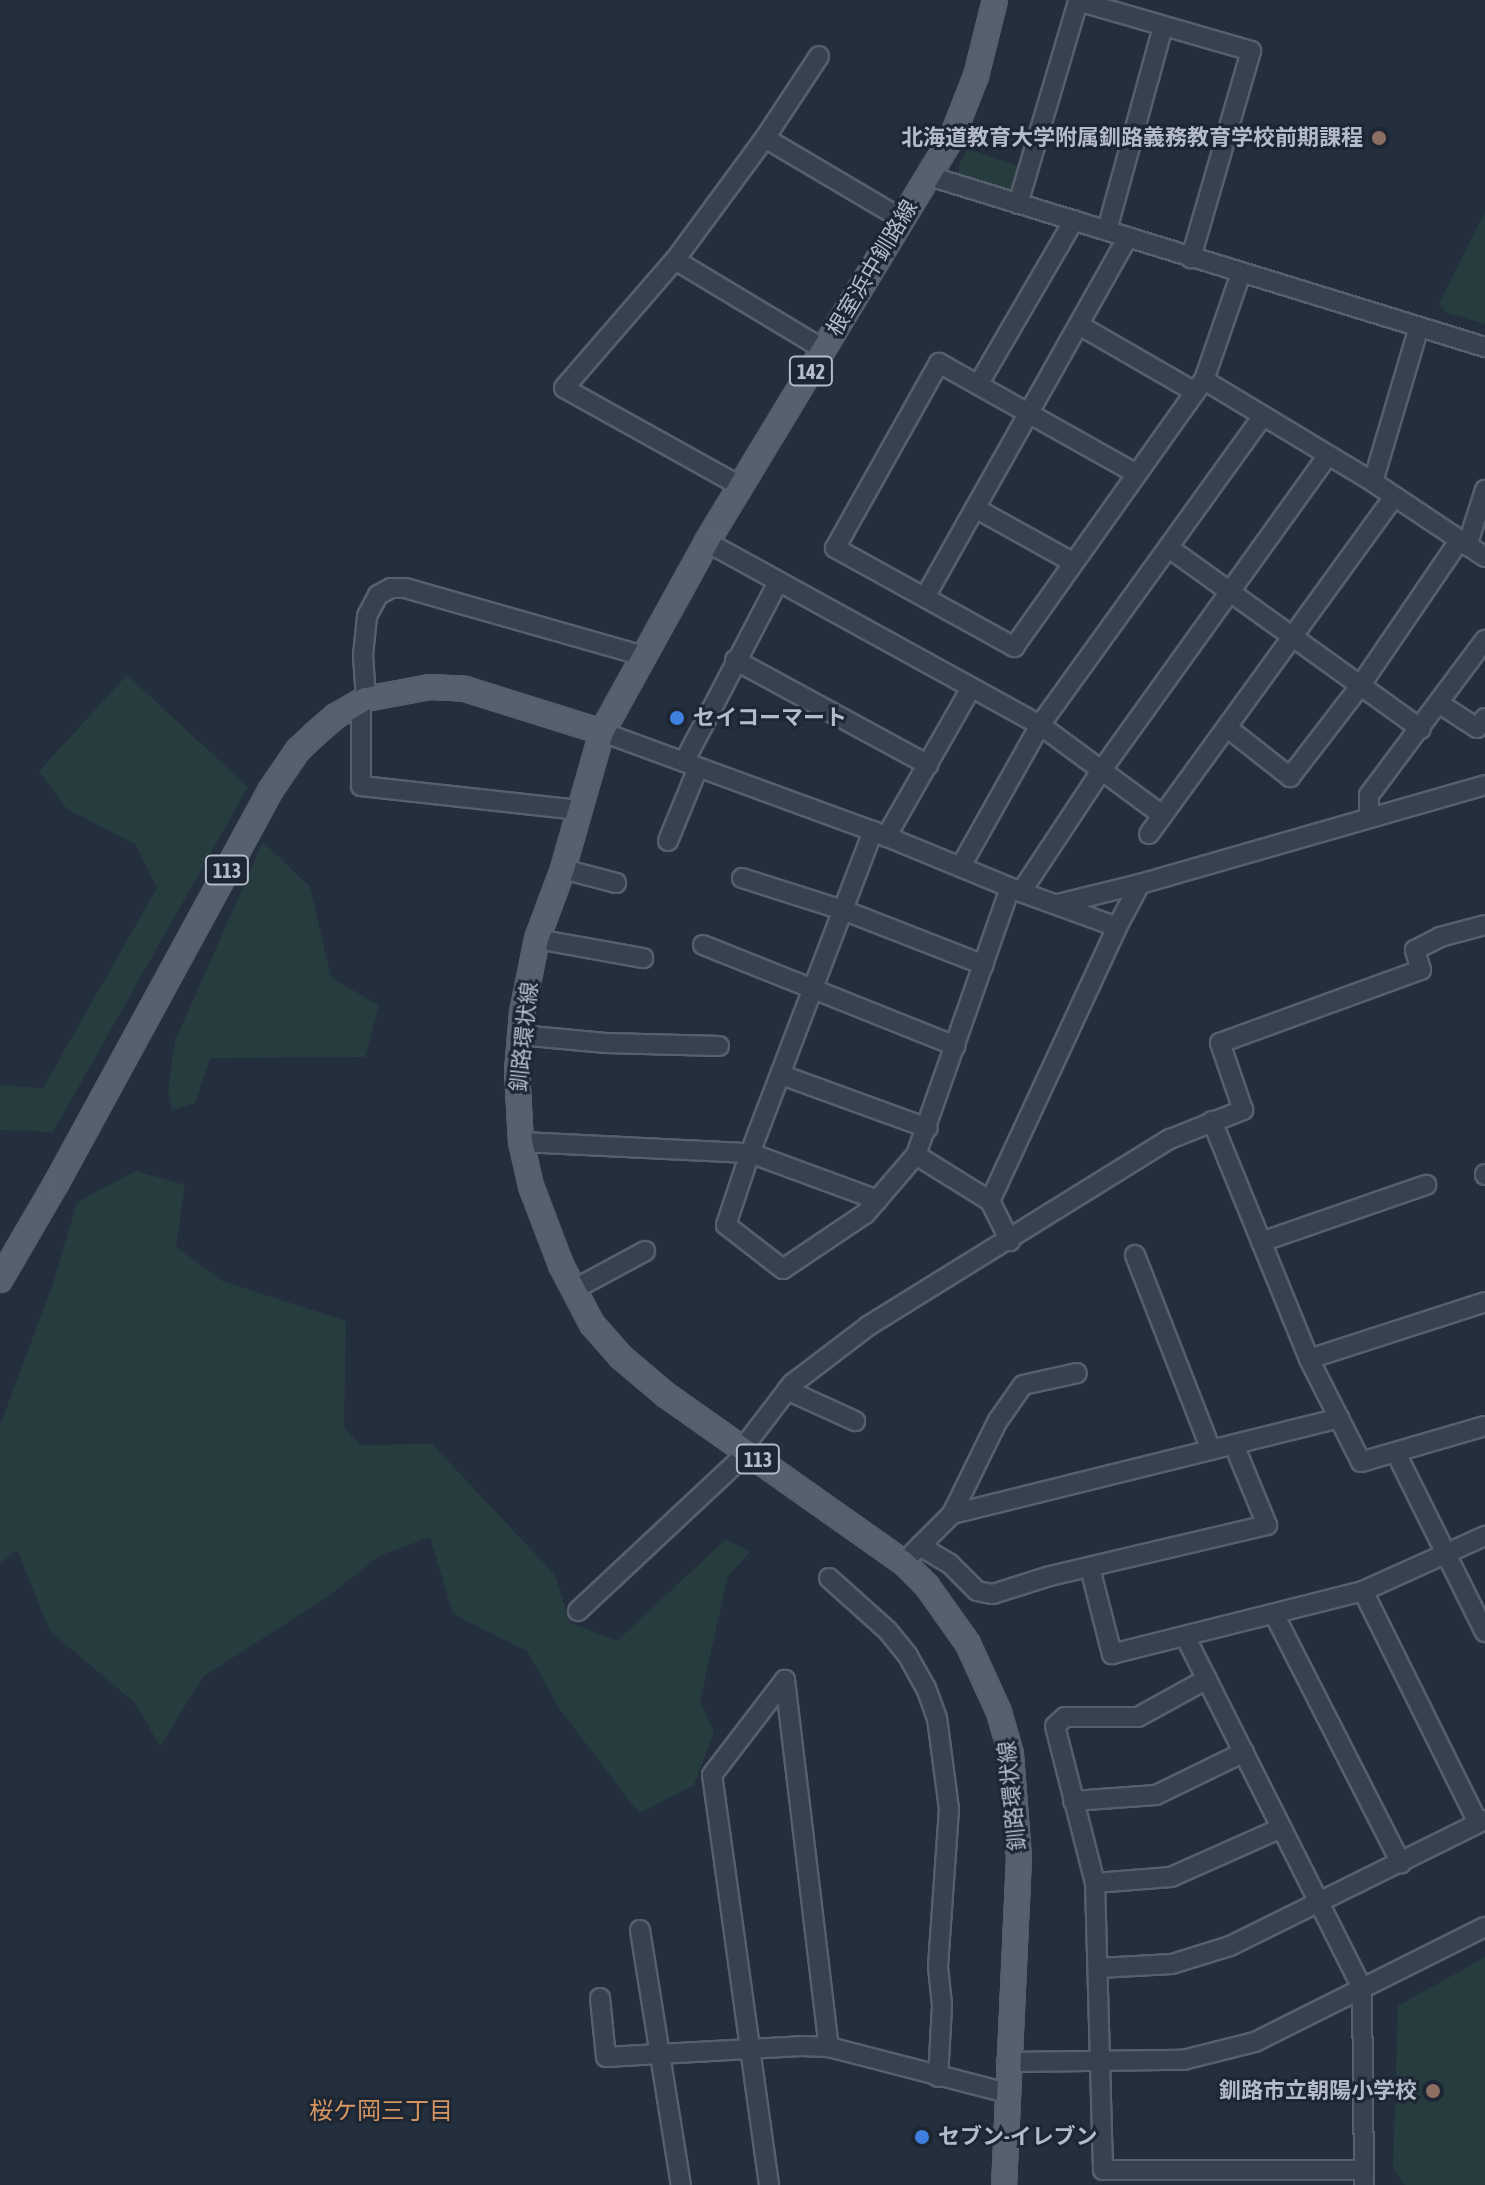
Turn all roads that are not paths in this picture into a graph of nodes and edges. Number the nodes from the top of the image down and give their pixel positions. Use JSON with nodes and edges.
{"nodes":[{"id":1,"x":995,"y":0,"type":"edge"},
{"id":2,"x":1163,"y":27,"type":"junction"},
{"id":3,"x":819,"y":56,"type":"dead end"},
{"id":4,"x":765,"y":138,"type":"junction"},
{"id":5,"x":929,"y":176,"type":"junction"},
{"id":6,"x":1018,"y":204,"type":"junction"},
{"id":7,"x":902,"y":219,"type":"junction"},
{"id":8,"x":1074,"y":220,"type":"junction"},
{"id":9,"x":1107,"y":230,"type":"junction"},
{"id":10,"x":1128,"y":237,"type":"junction"},
{"id":11,"x":1191,"y":258,"type":"junction"},
{"id":12,"x":675,"y":260,"type":"junction"},
{"id":13,"x":1241,"y":273,"type":"junction"},
{"id":14,"x":1079,"y":325,"type":"junction"},
{"id":15,"x":1419,"y":327,"type":"junction"},
{"id":16,"x":1485,"y":347,"type":"edge"},
{"id":17,"x":823,"y":349,"type":"junction"},
{"id":18,"x":978,"y":385,"type":"junction"},
{"id":19,"x":1199,"y":386,"type":"junction"},
{"id":20,"x":1030,"y":414,"type":"junction"},
{"id":21,"x":1263,"y":416,"type":"junction"},
{"id":22,"x":1327,"y":456,"type":"junction"},
{"id":23,"x":1135,"y":473,"type":"junction"},
{"id":24,"x":1373,"y":482,"type":"junction"},
{"id":25,"x":740,"y":486,"type":"junction"},
{"id":26,"x":1485,"y":490,"type":"edge"},
{"id":27,"x":1394,"y":497,"type":"junction"},
{"id":28,"x":975,"y":508,"type":"junction"},
{"id":29,"x":707,"y":542,"type":"junction"},
{"id":30,"x":1463,"y":544,"type":"junction"},
{"id":31,"x":1169,"y":548,"type":"junction"},
{"id":32,"x":1485,"y":557,"type":"edge"},
{"id":33,"x":1072,"y":562,"type":"junction"},
{"id":34,"x":778,"y":582,"type":"junction"},
{"id":35,"x":1230,"y":591,"type":"junction"},
{"id":36,"x":925,"y":597,"type":"junction"},
{"id":37,"x":1294,"y":638,"type":"junction"},
{"id":38,"x":1485,"y":640,"type":"edge"},
{"id":39,"x":643,"y":656,"type":"junction"},
{"id":40,"x":735,"y":660,"type":"junction"},
{"id":41,"x":1360,"y":686,"type":"junction"},
{"id":42,"x":971,"y":688,"type":"junction"},
{"id":43,"x":363,"y":700,"type":"junction"},
{"id":44,"x":1440,"y":704,"type":"junction"},
{"id":45,"x":1485,"y":718,"type":"edge"},
{"id":46,"x":1040,"y":725,"type":"junction"},
{"id":47,"x":1229,"y":729,"type":"junction"},
{"id":48,"x":1421,"y":729,"type":"junction"},
{"id":49,"x":602,"y":732,"type":"junction"},
{"id":50,"x":691,"y":765,"type":"junction"},
{"id":51,"x":928,"y":765,"type":"junction"},
{"id":52,"x":1101,"y":771,"type":"junction"},
{"id":53,"x":1485,"y":785,"type":"edge"},
{"id":54,"x":579,"y":810,"type":"junction"},
{"id":55,"x":1162,"y":815,"type":"junction"},
{"id":56,"x":1369,"y":816,"type":"junction"},
{"id":57,"x":880,"y":834,"type":"junction"},
{"id":58,"x":1149,"y":834,"type":"dead end"},
{"id":59,"x":668,"y":841,"type":"dead end"},
{"id":60,"x":961,"y":866,"type":"junction"},
{"id":61,"x":563,"y":869,"type":"junction"},
{"id":62,"x":742,"y":878,"type":"dead end"},
{"id":63,"x":616,"y":883,"type":"dead end"},
{"id":64,"x":1140,"y":884,"type":"junction"},
{"id":65,"x":1016,"y":890,"type":"junction"},
{"id":66,"x":1058,"y":904,"type":"junction"},
{"id":67,"x":843,"y":910,"type":"junction"},
{"id":68,"x":1485,"y":925,"type":"edge"},
{"id":69,"x":1117,"y":927,"type":"junction"},
{"id":70,"x":537,"y":939,"type":"junction"},
{"id":71,"x":703,"y":945,"type":"dead end"},
{"id":72,"x":643,"y":958,"type":"dead end"},
{"id":73,"x":984,"y":965,"type":"junction"},
{"id":74,"x":813,"y":991,"type":"junction"},
{"id":75,"x":520,"y":1035,"type":"junction"},
{"id":76,"x":719,"y":1046,"type":"dead end"},
{"id":77,"x":956,"y":1046,"type":"junction"},
{"id":78,"x":782,"y":1075,"type":"junction"},
{"id":79,"x":1212,"y":1121,"type":"junction"},
{"id":80,"x":928,"y":1128,"type":"junction"},
{"id":81,"x":521,"y":1142,"type":"junction"},
{"id":82,"x":750,"y":1153,"type":"junction"},
{"id":83,"x":916,"y":1155,"type":"junction"},
{"id":84,"x":1426,"y":1185,"type":"dead end"},
{"id":85,"x":878,"y":1200,"type":"junction"},
{"id":86,"x":990,"y":1201,"type":"junction"},
{"id":87,"x":1010,"y":1241,"type":"junction"},
{"id":88,"x":1261,"y":1242,"type":"junction"},
{"id":89,"x":645,"y":1251,"type":"dead end"},
{"id":90,"x":1135,"y":1255,"type":"dead end"},
{"id":91,"x":0,"y":1280,"type":"edge"},
{"id":92,"x":573,"y":1290,"type":"junction"},
{"id":93,"x":1485,"y":1302,"type":"edge"},
{"id":94,"x":1309,"y":1359,"type":"junction"},
{"id":95,"x":1077,"y":1373,"type":"dead end"},
{"id":96,"x":787,"y":1390,"type":"junction"},
{"id":97,"x":1339,"y":1418,"type":"junction"},
{"id":98,"x":855,"y":1421,"type":"dead end"},
{"id":99,"x":1484,"y":1429,"type":"edge"},
{"id":100,"x":1234,"y":1445,"type":"junction"},
{"id":101,"x":746,"y":1450,"type":"junction"},
{"id":102,"x":1211,"y":1450,"type":"junction"},
{"id":103,"x":1396,"y":1453,"type":"junction"},
{"id":104,"x":952,"y":1514,"type":"junction"},
{"id":105,"x":1485,"y":1536,"type":"edge"},
{"id":106,"x":920,"y":1546,"type":"junction"},
{"id":107,"x":1446,"y":1555,"type":"junction"},
{"id":108,"x":903,"y":1562,"type":"junction"},
{"id":109,"x":1090,"y":1568,"type":"junction"},
{"id":110,"x":829,"y":1578,"type":"dead end"},
{"id":111,"x":1363,"y":1591,"type":"junction"},
{"id":112,"x":578,"y":1611,"type":"dead end"},
{"id":113,"x":1274,"y":1614,"type":"junction"},
{"id":114,"x":1485,"y":1632,"type":"edge"},
{"id":115,"x":1186,"y":1638,"type":"junction"},
{"id":116,"x":1207,"y":1679,"type":"junction"},
{"id":117,"x":1244,"y":1752,"type":"junction"},
{"id":118,"x":1073,"y":1801,"type":"junction"},
{"id":119,"x":1482,"y":1822,"type":"edge"},
{"id":120,"x":1281,"y":1828,"type":"junction"},
{"id":121,"x":1401,"y":1863,"type":"junction"},
{"id":122,"x":1095,"y":1883,"type":"junction"},
{"id":123,"x":1319,"y":1902,"type":"junction"},
{"id":124,"x":1485,"y":1927,"type":"edge"},
{"id":125,"x":640,"y":1930,"type":"dead end"},
{"id":126,"x":1099,"y":1968,"type":"junction"},
{"id":127,"x":1362,"y":1988,"type":"junction"},
{"id":128,"x":600,"y":1998,"type":"dead end"},
{"id":129,"x":829,"y":2047,"type":"junction"},
{"id":130,"x":749,"y":2050,"type":"junction"},
{"id":131,"x":660,"y":2056,"type":"junction"},
{"id":132,"x":1007,"y":2062,"type":"junction"},
{"id":133,"x":1099,"y":2062,"type":"junction"},
{"id":134,"x":938,"y":2077,"type":"junction"},
{"id":135,"x":1007,"y":2093,"type":"junction"},
{"id":136,"x":1364,"y":2177,"type":"edge"},
{"id":137,"x":1226,"y":2178,"type":"edge"},
{"id":138,"x":1306,"y":2178,"type":"edge"},
{"id":139,"x":681,"y":2185,"type":"edge"},
{"id":140,"x":769,"y":2185,"type":"edge"},
{"id":141,"x":1004,"y":2185,"type":"edge"}],
"edges":[{"from":1,"to":5,"type":"main road","name":"根室浜中釧路線","number":"142"},
{"from":2,"to":6,"type":"street"},
{"from":2,"to":9,"type":"street"},
{"from":2,"to":11,"type":"street"},
{"from":3,"to":4,"type":"street"},
{"from":4,"to":7,"type":"street"},
{"from":4,"to":12,"type":"street"},
{"from":5,"to":6,"type":"street"},
{"from":5,"to":7,"type":"main road","name":"根室浜中釧路線","number":"142"},
{"from":6,"to":8,"type":"street"},
{"from":7,"to":17,"type":"main road","name":"根室浜中釧路線","number":"142"},
{"from":8,"to":9,"type":"street"},
{"from":8,"to":18,"type":"street"},
{"from":9,"to":10,"type":"street"},
{"from":10,"to":11,"type":"street"},
{"from":10,"to":14,"type":"street"},
{"from":11,"to":13,"type":"street"},
{"from":12,"to":17,"type":"street"},
{"from":12,"to":25,"type":"street"},
{"from":13,"to":15,"type":"street"},
{"from":13,"to":19,"type":"street"},
{"from":14,"to":19,"type":"street"},
{"from":14,"to":20,"type":"street"},
{"from":15,"to":16,"type":"street"},
{"from":15,"to":24,"type":"street"},
{"from":17,"to":25,"type":"main road","name":"根室浜中釧路線","number":"142"},
{"from":18,"to":20,"type":"street"},
{"from":18,"to":36,"type":"street"},
{"from":19,"to":21,"type":"street"},
{"from":19,"to":23,"type":"street"},
{"from":20,"to":23,"type":"street"},
{"from":20,"to":28,"type":"street"},
{"from":21,"to":22,"type":"street"},
{"from":21,"to":31,"type":"street"},
{"from":22,"to":24,"type":"street"},
{"from":22,"to":35,"type":"street"},
{"from":23,"to":33,"type":"street"},
{"from":24,"to":27,"type":"street"},
{"from":25,"to":29,"type":"main road","name":"根室浜中釧路線","number":"142"},
{"from":26,"to":30,"type":"street"},
{"from":27,"to":30,"type":"street"},
{"from":27,"to":37,"type":"street"},
{"from":28,"to":33,"type":"street"},
{"from":28,"to":36,"type":"street"},
{"from":29,"to":34,"type":"street"},
{"from":29,"to":39,"type":"main road","name":"根室浜中釧路線","number":"142"},
{"from":30,"to":32,"type":"street"},
{"from":30,"to":41,"type":"street"},
{"from":31,"to":35,"type":"street"},
{"from":31,"to":46,"type":"street"},
{"from":33,"to":36,"type":"street"},
{"from":34,"to":40,"type":"street"},
{"from":34,"to":42,"type":"street"},
{"from":35,"to":37,"type":"street"},
{"from":35,"to":52,"type":"street"},
{"from":37,"to":41,"type":"street"},
{"from":37,"to":47,"type":"street"},
{"from":38,"to":44,"type":"street"},
{"from":39,"to":43,"type":"street"},
{"from":39,"to":49,"type":"main road","name":"根室浜中釧路線","number":"142"},
{"from":40,"to":50,"type":"street"},
{"from":40,"to":51,"type":"street"},
{"from":41,"to":47,"type":"street"},
{"from":41,"to":48,"type":"street"},
{"from":42,"to":46,"type":"street"},
{"from":42,"to":51,"type":"street"},
{"from":43,"to":49,"type":"main road","number":"113"},
{"from":43,"to":54,"type":"street"},
{"from":43,"to":91,"type":"main road","number":"113"},
{"from":44,"to":45,"type":"street"},
{"from":44,"to":48,"type":"street"},
{"from":46,"to":52,"type":"street"},
{"from":46,"to":60,"type":"street"},
{"from":47,"to":55,"type":"street"},
{"from":48,"to":56,"type":"street"},
{"from":49,"to":50,"type":"street"},
{"from":49,"to":54,"type":"main road","name":"釧路環状線","number":"113"},
{"from":50,"to":57,"type":"street"},
{"from":50,"to":59,"type":"street"},
{"from":51,"to":57,"type":"street"},
{"from":52,"to":55,"type":"street"},
{"from":52,"to":65,"type":"street"},
{"from":53,"to":56,"type":"street"},
{"from":54,"to":61,"type":"main road","name":"釧路環状線","number":"113"},
{"from":55,"to":58,"type":"street"},
{"from":56,"to":64,"type":"street"},
{"from":57,"to":60,"type":"street"},
{"from":57,"to":67,"type":"street"},
{"from":60,"to":65,"type":"street"},
{"from":61,"to":63,"type":"street"},
{"from":61,"to":70,"type":"main road","name":"釧路環状線","number":"113"},
{"from":62,"to":67,"type":"street"},
{"from":64,"to":66,"type":"street"},
{"from":64,"to":69,"type":"street"},
{"from":65,"to":66,"type":"street"},
{"from":65,"to":73,"type":"street"},
{"from":66,"to":69,"type":"street"},
{"from":67,"to":73,"type":"street"},
{"from":67,"to":74,"type":"street"},
{"from":68,"to":79,"type":"street"},
{"from":69,"to":86,"type":"street"},
{"from":70,"to":72,"type":"street"},
{"from":70,"to":75,"type":"main road","name":"釧路環状線","number":"113"},
{"from":71,"to":74,"type":"street"},
{"from":73,"to":77,"type":"street"},
{"from":74,"to":77,"type":"street"},
{"from":74,"to":78,"type":"street"},
{"from":75,"to":76,"type":"street"},
{"from":75,"to":81,"type":"main road","name":"釧路環状線","number":"113"},
{"from":77,"to":80,"type":"street"},
{"from":78,"to":80,"type":"street"},
{"from":78,"to":82,"type":"street"},
{"from":79,"to":87,"type":"street"},
{"from":79,"to":88,"type":"street"},
{"from":80,"to":83,"type":"street"},
{"from":81,"to":82,"type":"street"},
{"from":81,"to":92,"type":"main road","name":"釧路環状線","number":"113"},
{"from":82,"to":85,"type":"street"},
{"from":82,"to":85,"type":"street"},
{"from":83,"to":85,"type":"street"},
{"from":83,"to":86,"type":"street"},
{"from":84,"to":88,"type":"street"},
{"from":86,"to":87,"type":"street"},
{"from":87,"to":96,"type":"street"},
{"from":88,"to":94,"type":"street"},
{"from":89,"to":92,"type":"street"},
{"from":90,"to":102,"type":"street"},
{"from":92,"to":101,"type":"main road","name":"釧路環状線","number":"113"},
{"from":93,"to":94,"type":"street"},
{"from":94,"to":97,"type":"street"},
{"from":95,"to":104,"type":"street"},
{"from":96,"to":98,"type":"street"},
{"from":96,"to":101,"type":"street"},
{"from":97,"to":100,"type":"street"},
{"from":97,"to":103,"type":"street"},
{"from":99,"to":103,"type":"street"},
{"from":100,"to":102,"type":"street"},
{"from":100,"to":109,"type":"street"},
{"from":101,"to":108,"type":"main road","name":"釧路環状線","number":"113"},
{"from":101,"to":112,"type":"street"},
{"from":102,"to":104,"type":"street"},
{"from":103,"to":107,"type":"street"},
{"from":104,"to":106,"type":"street"},
{"from":105,"to":107,"type":"street"},
{"from":106,"to":108,"type":"street"},
{"from":106,"to":109,"type":"street"},
{"from":107,"to":111,"type":"street"},
{"from":107,"to":114,"type":"street"},
{"from":108,"to":132,"type":"main road","name":"釧路環状線","number":"113"},
{"from":109,"to":115,"type":"street"},
{"from":110,"to":134,"type":"street"},
{"from":111,"to":113,"type":"street"},
{"from":111,"to":119,"type":"street"},
{"from":113,"to":115,"type":"street"},
{"from":113,"to":121,"type":"street"},
{"from":115,"to":116,"type":"street"},
{"from":116,"to":117,"type":"street"},
{"from":116,"to":118,"type":"street"},
{"from":117,"to":118,"type":"street"},
{"from":117,"to":120,"type":"street"},
{"from":118,"to":122,"type":"street"},
{"from":119,"to":121,"type":"street"},
{"from":120,"to":122,"type":"street"},
{"from":120,"to":123,"type":"street"},
{"from":121,"to":123,"type":"street"},
{"from":122,"to":126,"type":"street"},
{"from":123,"to":126,"type":"street"},
{"from":123,"to":127,"type":"street"},
{"from":124,"to":127,"type":"street"},
{"from":125,"to":131,"type":"street"},
{"from":126,"to":133,"type":"street"},
{"from":127,"to":133,"type":"street"},
{"from":127,"to":136,"type":"street"},
{"from":128,"to":131,"type":"street"},
{"from":129,"to":130,"type":"street"},
{"from":129,"to":130,"type":"street"},
{"from":129,"to":134,"type":"street"},
{"from":130,"to":131,"type":"street"},
{"from":130,"to":140,"type":"street"},
{"from":131,"to":139,"type":"street"},
{"from":132,"to":133,"type":"street"},
{"from":132,"to":135,"type":"main road","name":"釧路環状線","number":"113"},
{"from":133,"to":137,"type":"street"},
{"from":134,"to":135,"type":"street"},
{"from":135,"to":141,"type":"main road","name":"釧路環状線","number":"113"},
{"from":136,"to":138,"type":"street"},
{"from":137,"to":138,"type":"street"}]}
